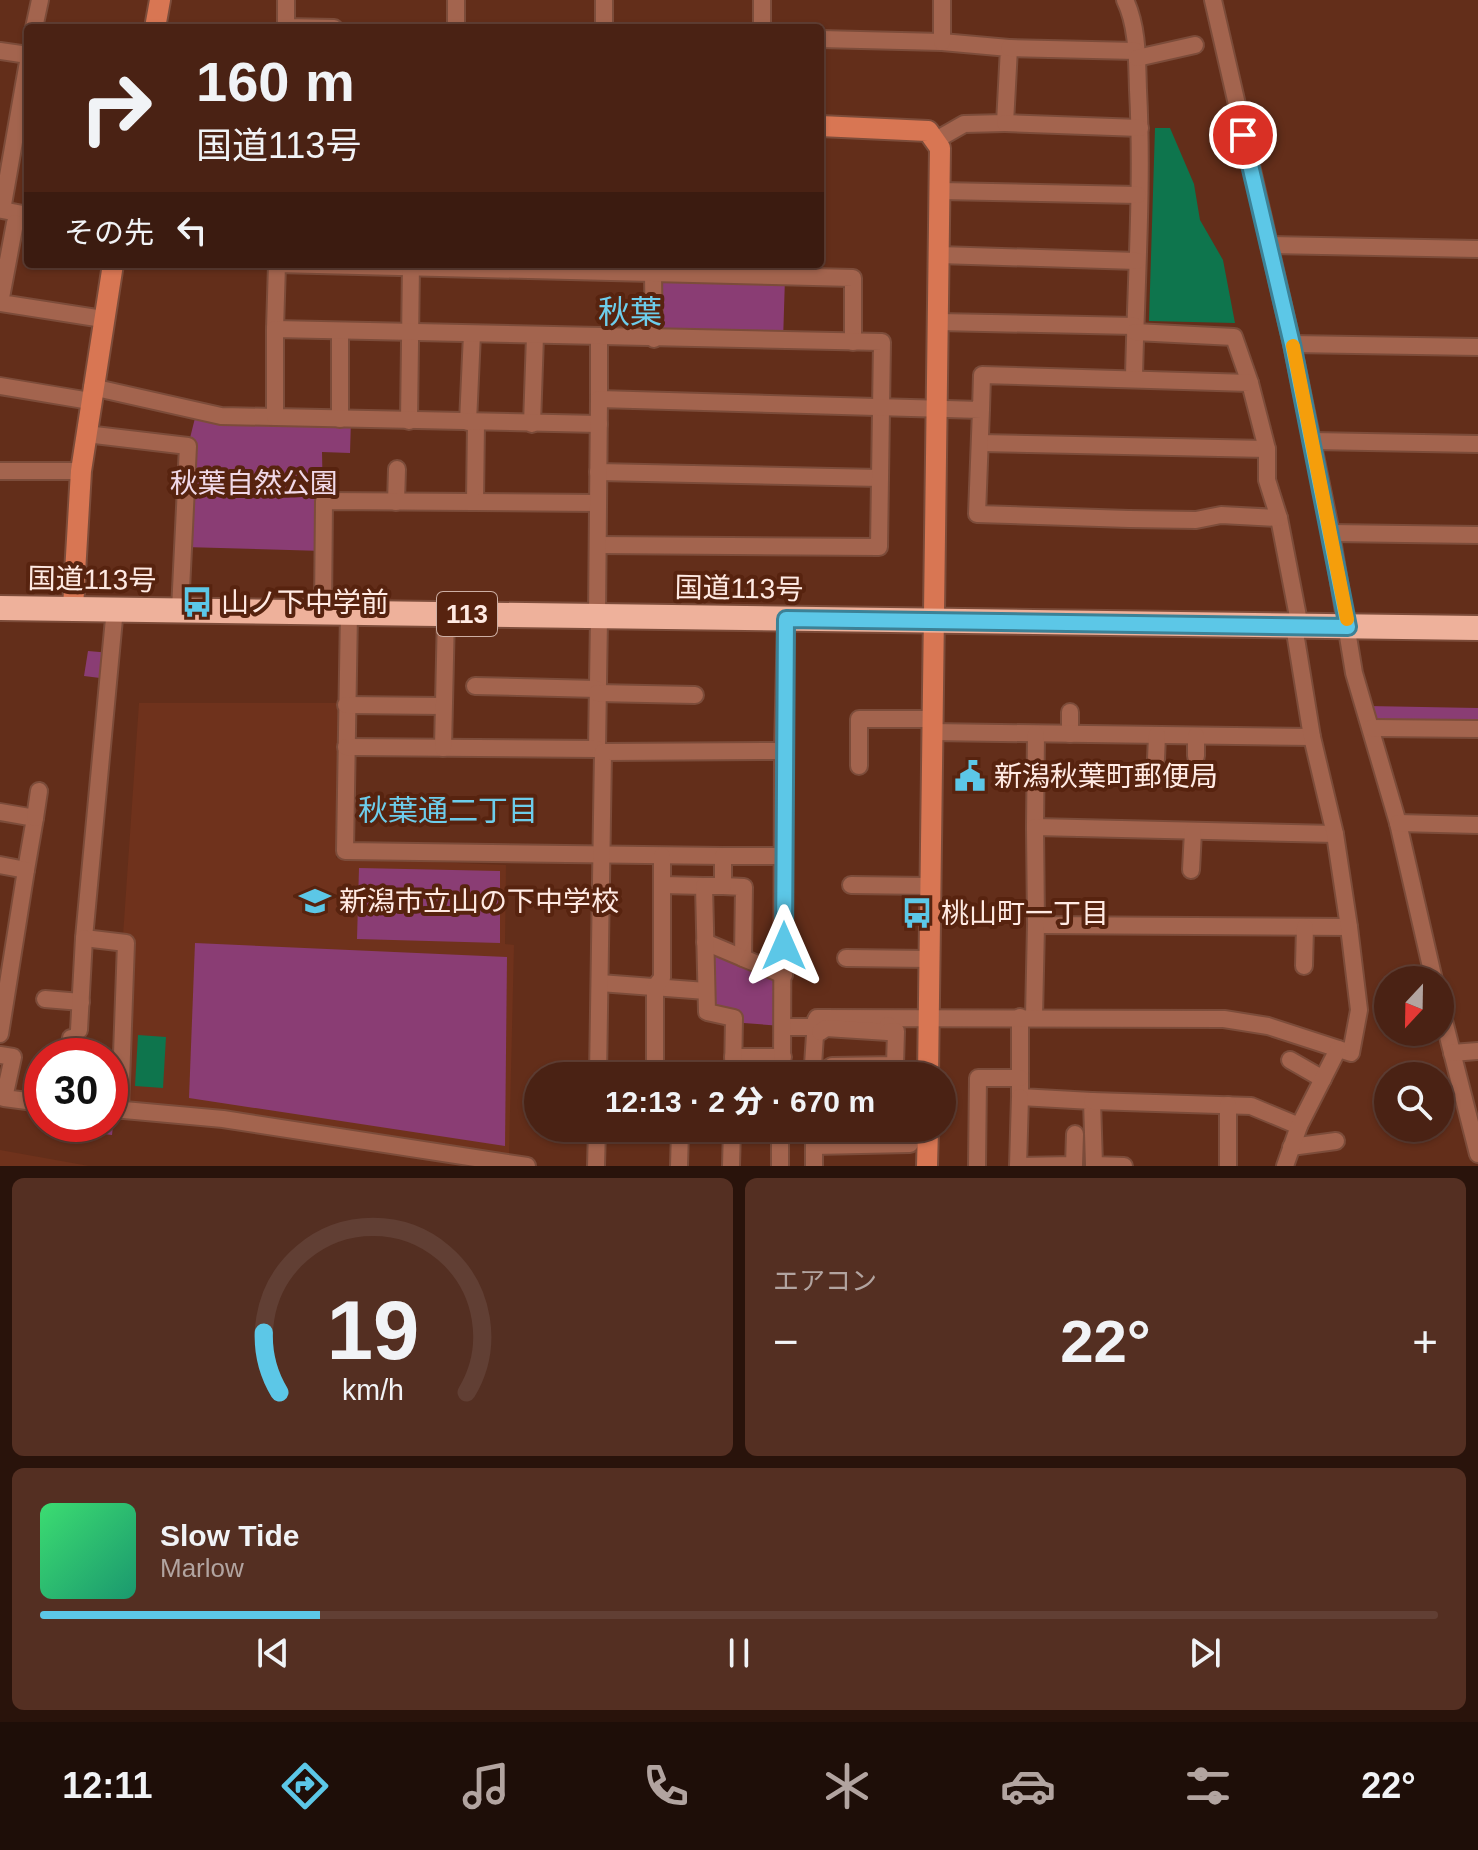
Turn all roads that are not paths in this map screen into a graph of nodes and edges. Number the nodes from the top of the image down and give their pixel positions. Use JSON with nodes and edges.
{"nodes":[{"id":1,"x":40,"y":0,"type":"edge"},
{"id":2,"x":160,"y":0,"type":"edge"},
{"id":3,"x":286,"y":0,"type":"edge"},
{"id":4,"x":456,"y":0,"type":"edge"},
{"id":5,"x":604,"y":0,"type":"edge"},
{"id":6,"x":762,"y":0,"type":"edge"},
{"id":7,"x":942,"y":0,"type":"edge"},
{"id":8,"x":1125,"y":0,"type":"edge"},
{"id":9,"x":1213,"y":0,"type":"edge"},
{"id":10,"x":35,"y":24,"type":"edge"},
{"id":11,"x":156,"y":24,"type":"edge"},
{"id":12,"x":286,"y":24,"type":"edge"},
{"id":13,"x":456,"y":24,"type":"edge"},
{"id":14,"x":604,"y":24,"type":"edge"},
{"id":15,"x":762,"y":24,"type":"edge"},
{"id":16,"x":824,"y":39,"type":"edge"},
{"id":17,"x":942,"y":42,"type":"junction"},
{"id":18,"x":1195,"y":45,"type":"dead end"},
{"id":19,"x":1009,"y":48,"type":"junction"},
{"id":20,"x":0,"y":51,"type":"edge"},
{"id":21,"x":24,"y":54,"type":"edge"},
{"id":22,"x":1136,"y":55,"type":"junction"},
{"id":23,"x":24,"y":78,"type":"edge"},
{"id":24,"x":1005,"y":123,"type":"junction"},
{"id":25,"x":824,"y":126,"type":"edge"},
{"id":26,"x":1140,"y":128,"type":"junction"},
{"id":27,"x":936,"y":140,"type":"junction"},
{"id":28,"x":5,"y":154,"type":"edge"},
{"id":29,"x":940,"y":191,"type":"junction"},
{"id":30,"x":1138,"y":195,"type":"junction"},
{"id":31,"x":22,"y":219,"type":"edge"},
{"id":32,"x":1269,"y":245,"type":"junction"},
{"id":33,"x":1478,"y":249,"type":"edge"},
{"id":34,"x":939,"y":255,"type":"junction"},
{"id":35,"x":1137,"y":261,"type":"junction"},
{"id":36,"x":112,"y":268,"type":"edge"},
{"id":37,"x":277,"y":268,"type":"edge"},
{"id":38,"x":411,"y":268,"type":"edge"},
{"id":39,"x":537,"y":268,"type":"edge"},
{"id":40,"x":600,"y":269,"type":"edge"},
{"id":41,"x":798,"y":270,"type":"edge"},
{"id":42,"x":653,"y":275,"type":"junction"},
{"id":43,"x":103,"y":319,"type":"junction"},
{"id":44,"x":938,"y":322,"type":"junction"},
{"id":45,"x":275,"y":329,"type":"junction"},
{"id":46,"x":1135,"y":329,"type":"junction"},
{"id":47,"x":340,"y":331,"type":"junction"},
{"id":48,"x":411,"y":332,"type":"junction"},
{"id":49,"x":472,"y":334,"type":"junction"},
{"id":50,"x":535,"y":336,"type":"junction"},
{"id":51,"x":599,"y":338,"type":"junction"},
{"id":52,"x":654,"y":339,"type":"junction"},
{"id":53,"x":853,"y":342,"type":"junction"},
{"id":54,"x":1292,"y":344,"type":"junction"},
{"id":55,"x":1478,"y":347,"type":"edge"},
{"id":56,"x":1134,"y":377,"type":"junction"},
{"id":57,"x":1250,"y":383,"type":"junction"},
{"id":58,"x":0,"y":386,"type":"edge"},
{"id":59,"x":91,"y":394,"type":"junction"},
{"id":60,"x":599,"y":399,"type":"junction"},
{"id":61,"x":882,"y":406,"type":"junction"},
{"id":62,"x":937,"y":407,"type":"junction"},
{"id":63,"x":981,"y":410,"type":"junction"},
{"id":64,"x":275,"y":417,"type":"junction"},
{"id":65,"x":340,"y":419,"type":"junction"},
{"id":66,"x":409,"y":421,"type":"junction"},
{"id":67,"x":472,"y":422,"type":"junction"},
{"id":68,"x":532,"y":424,"type":"junction"},
{"id":69,"x":599,"y":424,"type":"junction"},
{"id":70,"x":86,"y":434,"type":"junction"},
{"id":71,"x":1312,"y":441,"type":"junction"},
{"id":72,"x":980,"y":443,"type":"junction"},
{"id":73,"x":1478,"y":444,"type":"edge"},
{"id":74,"x":1267,"y":449,"type":"junction"},
{"id":75,"x":397,"y":469,"type":"dead end"},
{"id":76,"x":0,"y":471,"type":"edge"},
{"id":77,"x":81,"y":471,"type":"junction"},
{"id":78,"x":598,"y":472,"type":"junction"},
{"id":79,"x":880,"y":478,"type":"junction"},
{"id":80,"x":396,"y":502,"type":"junction"},
{"id":81,"x":475,"y":502,"type":"junction"},
{"id":82,"x":598,"y":503,"type":"junction"},
{"id":83,"x":1279,"y":518,"type":"junction"},
{"id":84,"x":1331,"y":533,"type":"junction"},
{"id":85,"x":1478,"y":535,"type":"edge"},
{"id":86,"x":598,"y":545,"type":"junction"},
{"id":87,"x":73,"y":607,"type":"junction"},
{"id":88,"x":0,"y":608,"type":"edge"},
{"id":89,"x":115,"y":608,"type":"junction"},
{"id":90,"x":180,"y":610,"type":"junction"},
{"id":91,"x":323,"y":612,"type":"junction"},
{"id":92,"x":349,"y":612,"type":"junction"},
{"id":93,"x":446,"y":614,"type":"junction"},
{"id":94,"x":598,"y":617,"type":"junction"},
{"id":95,"x":786,"y":619,"type":"junction"},
{"id":96,"x":934,"y":621,"type":"junction"},
{"id":97,"x":1297,"y":626,"type":"junction"},
{"id":98,"x":1348,"y":627,"type":"junction"},
{"id":99,"x":1478,"y":628,"type":"edge"},
{"id":100,"x":475,"y":686,"type":"dead end"},
{"id":101,"x":597,"y":691,"type":"junction"},
{"id":102,"x":695,"y":695,"type":"dead end"},
{"id":103,"x":346,"y":705,"type":"junction"},
{"id":104,"x":443,"y":706,"type":"junction"},
{"id":105,"x":1070,"y":712,"type":"dead end"},
{"id":106,"x":931,"y":726,"type":"junction"},
{"id":107,"x":1371,"y":728,"type":"junction"},
{"id":108,"x":1478,"y":729,"type":"edge"},
{"id":109,"x":1036,"y":734,"type":"junction"},
{"id":110,"x":1070,"y":734,"type":"junction"},
{"id":111,"x":1157,"y":735,"type":"junction"},
{"id":112,"x":1196,"y":736,"type":"junction"},
{"id":113,"x":1312,"y":737,"type":"junction"},
{"id":114,"x":346,"y":747,"type":"junction"},
{"id":115,"x":443,"y":748,"type":"junction"},
{"id":116,"x":600,"y":750,"type":"junction"},
{"id":117,"x":783,"y":751,"type":"junction"},
{"id":118,"x":1196,"y":756,"type":"dead end"},
{"id":119,"x":1156,"y":759,"type":"dead end"},
{"id":120,"x":859,"y":766,"type":"dead end"},
{"id":121,"x":39,"y":791,"type":"dead end"},
{"id":122,"x":0,"y":812,"type":"edge"},
{"id":123,"x":35,"y":818,"type":"junction"},
{"id":124,"x":1398,"y":823,"type":"junction"},
{"id":125,"x":1478,"y":825,"type":"edge"},
{"id":126,"x":1035,"y":827,"type":"junction"},
{"id":127,"x":1193,"y":831,"type":"junction"},
{"id":128,"x":1335,"y":834,"type":"junction"},
{"id":129,"x":602,"y":854,"type":"junction"},
{"id":130,"x":662,"y":856,"type":"junction"},
{"id":131,"x":723,"y":856,"type":"junction"},
{"id":132,"x":784,"y":856,"type":"junction"},
{"id":133,"x":0,"y":865,"type":"edge"},
{"id":134,"x":26,"y":870,"type":"junction"},
{"id":135,"x":1191,"y":870,"type":"dead end"},
{"id":136,"x":662,"y":885,"type":"junction"},
{"id":137,"x":851,"y":885,"type":"dead end"},
{"id":138,"x":704,"y":886,"type":"junction"},
{"id":139,"x":723,"y":886,"type":"junction"},
{"id":140,"x":929,"y":886,"type":"junction"},
{"id":141,"x":1036,"y":925,"type":"junction"},
{"id":142,"x":1305,"y":927,"type":"junction"},
{"id":143,"x":1349,"y":927,"type":"junction"},
{"id":144,"x":84,"y":938,"type":"junction"},
{"id":145,"x":705,"y":942,"type":"junction"},
{"id":146,"x":743,"y":958,"type":"junction"},
{"id":147,"x":846,"y":958,"type":"dead end"},
{"id":148,"x":929,"y":959,"type":"junction"},
{"id":149,"x":1304,"y":966,"type":"dead end"},
{"id":150,"x":1431,"y":966,"type":"edge"},
{"id":151,"x":784,"y":975,"type":"junction"},
{"id":152,"x":600,"y":983,"type":"junction"},
{"id":153,"x":655,"y":987,"type":"junction"},
{"id":154,"x":706,"y":991,"type":"junction"},
{"id":155,"x":45,"y":999,"type":"dead end"},
{"id":156,"x":81,"y":1002,"type":"junction"},
{"id":157,"x":1027,"y":1017,"type":"junction"},
{"id":158,"x":817,"y":1018,"type":"junction"},
{"id":159,"x":929,"y":1018,"type":"junction"},
{"id":160,"x":888,"y":1025,"type":"junction"},
{"id":161,"x":784,"y":1027,"type":"junction"},
{"id":162,"x":0,"y":1034,"type":"edge"},
{"id":163,"x":815,"y":1036,"type":"junction"},
{"id":164,"x":74,"y":1038,"type":"edge"},
{"id":165,"x":120,"y":1038,"type":"edge"},
{"id":166,"x":1450,"y":1046,"type":"edge"},
{"id":167,"x":1338,"y":1049,"type":"junction"},
{"id":168,"x":1478,"y":1051,"type":"edge"},
{"id":169,"x":1452,"y":1053,"type":"junction"},
{"id":170,"x":0,"y":1055,"type":"edge"},
{"id":171,"x":733,"y":1057,"type":"junction"},
{"id":172,"x":783,"y":1057,"type":"junction"},
{"id":173,"x":1290,"y":1060,"type":"dead end"},
{"id":174,"x":598,"y":1062,"type":"edge"},
{"id":175,"x":655,"y":1062,"type":"edge"},
{"id":176,"x":733,"y":1062,"type":"edge"},
{"id":177,"x":783,"y":1062,"type":"edge"},
{"id":178,"x":813,"y":1062,"type":"edge"},
{"id":179,"x":895,"y":1062,"type":"edge"},
{"id":180,"x":928,"y":1062,"type":"edge"},
{"id":181,"x":1020,"y":1078,"type":"junction"},
{"id":182,"x":1323,"y":1079,"type":"junction"},
{"id":183,"x":1020,"y":1097,"type":"junction"},
{"id":184,"x":24,"y":1101,"type":"edge"},
{"id":185,"x":1092,"y":1101,"type":"junction"},
{"id":186,"x":1228,"y":1105,"type":"junction"},
{"id":187,"x":128,"y":1111,"type":"edge"},
{"id":188,"x":1474,"y":1119,"type":"edge"},
{"id":189,"x":1299,"y":1126,"type":"junction"},
{"id":190,"x":1075,"y":1134,"type":"dead end"},
{"id":191,"x":1336,"y":1141,"type":"dead end"},
{"id":192,"x":597,"y":1142,"type":"edge"},
{"id":193,"x":680,"y":1142,"type":"edge"},
{"id":194,"x":732,"y":1142,"type":"edge"},
{"id":195,"x":780,"y":1142,"type":"edge"},
{"id":196,"x":814,"y":1142,"type":"edge"},
{"id":197,"x":911,"y":1142,"type":"edge"},
{"id":198,"x":922,"y":1142,"type":"edge"},
{"id":199,"x":814,"y":1146,"type":"junction"},
{"id":200,"x":1291,"y":1147,"type":"junction"},
{"id":201,"x":1478,"y":1154,"type":"edge"},
{"id":202,"x":445,"y":1159,"type":"edge"},
{"id":203,"x":1074,"y":1165,"type":"edge"},
{"id":204,"x":527,"y":1166,"type":"edge"},
{"id":205,"x":596,"y":1166,"type":"edge"},
{"id":206,"x":679,"y":1166,"type":"edge"},
{"id":207,"x":731,"y":1166,"type":"edge"},
{"id":208,"x":780,"y":1166,"type":"edge"},
{"id":209,"x":814,"y":1166,"type":"edge"},
{"id":210,"x":927,"y":1166,"type":"edge"},
{"id":211,"x":977,"y":1166,"type":"edge"},
{"id":212,"x":1018,"y":1166,"type":"edge"},
{"id":213,"x":1054,"y":1166,"type":"edge"},
{"id":214,"x":1124,"y":1166,"type":"edge"},
{"id":215,"x":1228,"y":1166,"type":"edge"},
{"id":216,"x":1285,"y":1166,"type":"edge"}],
"edges":[{"from":1,"to":10,"type":"street"},
{"from":2,"to":11,"type":"street"},
{"from":3,"to":12,"type":"street"},
{"from":4,"to":13,"type":"street"},
{"from":5,"to":14,"type":"street"},
{"from":6,"to":15,"type":"street"},
{"from":7,"to":17,"type":"street"},
{"from":8,"to":22,"type":"street"},
{"from":9,"to":32,"type":"street"},
{"from":16,"to":17,"type":"street"},
{"from":17,"to":19,"type":"street"},
{"from":18,"to":22,"type":"street"},
{"from":19,"to":22,"type":"street"},
{"from":19,"to":24,"type":"street"},
{"from":20,"to":21,"type":"street"},
{"from":22,"to":26,"type":"street"},
{"from":23,"to":28,"type":"street"},
{"from":24,"to":26,"type":"street"},
{"from":24,"to":27,"type":"street"},
{"from":25,"to":27,"type":"street"},
{"from":26,"to":30,"type":"street"},
{"from":27,"to":29,"type":"street"},
{"from":28,"to":31,"type":"street"},
{"from":29,"to":30,"type":"street"},
{"from":29,"to":34,"type":"street"},
{"from":30,"to":35,"type":"street"},
{"from":31,"to":43,"type":"street"},
{"from":32,"to":33,"type":"street"},
{"from":32,"to":54,"type":"street"},
{"from":34,"to":35,"type":"street"},
{"from":34,"to":44,"type":"street"},
{"from":35,"to":46,"type":"street"},
{"from":36,"to":43,"type":"street"},
{"from":37,"to":45,"type":"street"},
{"from":38,"to":48,"type":"street"},
{"from":39,"to":40,"type":"street"},
{"from":40,"to":42,"type":"street"},
{"from":41,"to":42,"type":"street"},
{"from":41,"to":53,"type":"street"},
{"from":42,"to":52,"type":"street"},
{"from":43,"to":59,"type":"street"},
{"from":44,"to":46,"type":"street"},
{"from":44,"to":62,"type":"street"},
{"from":45,"to":47,"type":"street"},
{"from":45,"to":64,"type":"street"},
{"from":46,"to":56,"type":"street"},
{"from":46,"to":57,"type":"street"},
{"from":47,"to":48,"type":"street"},
{"from":47,"to":65,"type":"street"},
{"from":48,"to":49,"type":"street"},
{"from":48,"to":66,"type":"street"},
{"from":49,"to":50,"type":"street"},
{"from":49,"to":67,"type":"street"},
{"from":50,"to":51,"type":"street"},
{"from":50,"to":68,"type":"street"},
{"from":51,"to":52,"type":"street"},
{"from":51,"to":60,"type":"street"},
{"from":52,"to":53,"type":"street"},
{"from":53,"to":61,"type":"street"},
{"from":54,"to":55,"type":"street"},
{"from":54,"to":71,"type":"street"},
{"from":56,"to":57,"type":"street"},
{"from":56,"to":63,"type":"street"},
{"from":57,"to":74,"type":"street"},
{"from":58,"to":59,"type":"street"},
{"from":59,"to":64,"type":"street"},
{"from":59,"to":70,"type":"street"},
{"from":60,"to":61,"type":"street"},
{"from":60,"to":69,"type":"street"},
{"from":61,"to":62,"type":"street"},
{"from":61,"to":79,"type":"street"},
{"from":62,"to":63,"type":"street"},
{"from":62,"to":96,"type":"street"},
{"from":63,"to":72,"type":"street"},
{"from":64,"to":65,"type":"street"},
{"from":65,"to":66,"type":"street"},
{"from":66,"to":67,"type":"street"},
{"from":67,"to":68,"type":"street"},
{"from":67,"to":81,"type":"street"},
{"from":68,"to":69,"type":"street"},
{"from":69,"to":78,"type":"street"},
{"from":70,"to":77,"type":"street"},
{"from":70,"to":90,"type":"street"},
{"from":71,"to":73,"type":"street"},
{"from":71,"to":84,"type":"street"},
{"from":72,"to":74,"type":"street"},
{"from":72,"to":83,"type":"street"},
{"from":74,"to":83,"type":"street"},
{"from":75,"to":80,"type":"street"},
{"from":76,"to":77,"type":"street"},
{"from":77,"to":87,"type":"street"},
{"from":78,"to":79,"type":"street"},
{"from":78,"to":82,"type":"street"},
{"from":79,"to":86,"type":"street"},
{"from":80,"to":81,"type":"street"},
{"from":80,"to":91,"type":"street"},
{"from":81,"to":82,"type":"street"},
{"from":82,"to":86,"type":"street"},
{"from":83,"to":97,"type":"street"},
{"from":84,"to":85,"type":"street"},
{"from":84,"to":98,"type":"street"},
{"from":86,"to":94,"type":"street"},
{"from":87,"to":88,"type":"highway","name":"国道113号","number":"113"},
{"from":87,"to":89,"type":"highway","name":"国道113号","number":"113"},
{"from":89,"to":90,"type":"highway","name":"国道113号","number":"113"},
{"from":89,"to":144,"type":"street"},
{"from":90,"to":91,"type":"highway","name":"国道113号","number":"113"},
{"from":91,"to":92,"type":"highway","name":"国道113号","number":"113"},
{"from":92,"to":93,"type":"highway","name":"国道113号","number":"113"},
{"from":92,"to":103,"type":"street"},
{"from":93,"to":94,"type":"highway","name":"国道113号","number":"113"},
{"from":93,"to":104,"type":"street"},
{"from":94,"to":95,"type":"highway","name":"国道113号","number":"113"},
{"from":94,"to":101,"type":"street"},
{"from":95,"to":96,"type":"highway","name":"国道113号","number":"113"},
{"from":95,"to":117,"type":"street"},
{"from":96,"to":97,"type":"highway","name":"国道113号","number":"113"},
{"from":96,"to":106,"type":"street"},
{"from":97,"to":98,"type":"highway","name":"国道113号","number":"113"},
{"from":97,"to":113,"type":"street"},
{"from":98,"to":99,"type":"highway","name":"国道113号","number":"113"},
{"from":98,"to":107,"type":"street"},
{"from":100,"to":101,"type":"street"},
{"from":101,"to":102,"type":"street"},
{"from":101,"to":116,"type":"street"},
{"from":103,"to":104,"type":"street"},
{"from":103,"to":114,"type":"street"},
{"from":104,"to":115,"type":"street"},
{"from":105,"to":110,"type":"street"},
{"from":106,"to":109,"type":"street"},
{"from":106,"to":120,"type":"street"},
{"from":106,"to":140,"type":"street"},
{"from":107,"to":108,"type":"street"},
{"from":107,"to":124,"type":"street"},
{"from":109,"to":110,"type":"street"},
{"from":109,"to":126,"type":"street"},
{"from":110,"to":111,"type":"street"},
{"from":111,"to":112,"type":"street"},
{"from":111,"to":119,"type":"street"},
{"from":112,"to":113,"type":"street"},
{"from":112,"to":118,"type":"street"},
{"from":113,"to":128,"type":"street"},
{"from":114,"to":115,"type":"street"},
{"from":114,"to":129,"type":"street"},
{"from":115,"to":116,"type":"street"},
{"from":116,"to":117,"type":"street"},
{"from":116,"to":129,"type":"street"},
{"from":117,"to":132,"type":"street"},
{"from":121,"to":123,"type":"street"},
{"from":122,"to":123,"type":"street"},
{"from":123,"to":134,"type":"street"},
{"from":124,"to":125,"type":"street"},
{"from":124,"to":150,"type":"street"},
{"from":126,"to":127,"type":"street"},
{"from":126,"to":141,"type":"street"},
{"from":127,"to":128,"type":"street"},
{"from":127,"to":135,"type":"street"},
{"from":128,"to":143,"type":"street"},
{"from":129,"to":130,"type":"street"},
{"from":129,"to":152,"type":"street"},
{"from":130,"to":131,"type":"street"},
{"from":130,"to":136,"type":"street"},
{"from":131,"to":132,"type":"street"},
{"from":131,"to":139,"type":"street"},
{"from":132,"to":151,"type":"street"},
{"from":133,"to":134,"type":"street"},
{"from":134,"to":162,"type":"street"},
{"from":136,"to":138,"type":"street"},
{"from":136,"to":153,"type":"street"},
{"from":137,"to":140,"type":"street"},
{"from":138,"to":139,"type":"street"},
{"from":138,"to":145,"type":"street"},
{"from":139,"to":146,"type":"street"},
{"from":140,"to":148,"type":"street"},
{"from":141,"to":142,"type":"street"},
{"from":141,"to":157,"type":"street"},
{"from":142,"to":143,"type":"street"},
{"from":142,"to":149,"type":"street"},
{"from":143,"to":167,"type":"street"},
{"from":144,"to":156,"type":"street"},
{"from":144,"to":165,"type":"street"},
{"from":145,"to":146,"type":"street"},
{"from":145,"to":154,"type":"street"},
{"from":146,"to":151,"type":"street"},
{"from":147,"to":148,"type":"street"},
{"from":148,"to":159,"type":"street"},
{"from":151,"to":161,"type":"street"},
{"from":152,"to":153,"type":"street"},
{"from":152,"to":174,"type":"street"},
{"from":153,"to":154,"type":"street"},
{"from":153,"to":175,"type":"street"},
{"from":154,"to":171,"type":"street"},
{"from":155,"to":156,"type":"street"},
{"from":156,"to":164,"type":"street"},
{"from":157,"to":159,"type":"street"},
{"from":157,"to":167,"type":"street"},
{"from":157,"to":181,"type":"street"},
{"from":158,"to":160,"type":"street"},
{"from":158,"to":161,"type":"street"},
{"from":158,"to":163,"type":"street"},
{"from":159,"to":160,"type":"street"},
{"from":159,"to":180,"type":"street"},
{"from":160,"to":163,"type":"street"},
{"from":160,"to":179,"type":"street"},
{"from":161,"to":172,"type":"street"},
{"from":163,"to":178,"type":"street"},
{"from":166,"to":169,"type":"street"},
{"from":167,"to":182,"type":"street"},
{"from":168,"to":169,"type":"street"},
{"from":169,"to":188,"type":"street"},
{"from":170,"to":184,"type":"street"},
{"from":171,"to":172,"type":"street"},
{"from":171,"to":176,"type":"street"},
{"from":172,"to":177,"type":"street"},
{"from":173,"to":182,"type":"street"},
{"from":181,"to":183,"type":"street"},
{"from":181,"to":211,"type":"street"},
{"from":182,"to":189,"type":"street"},
{"from":183,"to":185,"type":"street"},
{"from":183,"to":212,"type":"street"},
{"from":185,"to":186,"type":"street"},
{"from":185,"to":214,"type":"street"},
{"from":186,"to":189,"type":"street"},
{"from":186,"to":215,"type":"street"},
{"from":187,"to":202,"type":"street"},
{"from":188,"to":201,"type":"street"},
{"from":189,"to":200,"type":"street"},
{"from":190,"to":203,"type":"street"},
{"from":191,"to":200,"type":"street"},
{"from":192,"to":205,"type":"street"},
{"from":193,"to":206,"type":"street"},
{"from":194,"to":207,"type":"street"},
{"from":195,"to":208,"type":"street"},
{"from":196,"to":199,"type":"street"},
{"from":197,"to":199,"type":"street"},
{"from":198,"to":210,"type":"street"},
{"from":199,"to":209,"type":"street"},
{"from":200,"to":216,"type":"street"},
{"from":202,"to":204,"type":"street"},
{"from":203,"to":213,"type":"street"},
{"from":212,"to":213,"type":"street"}]}
